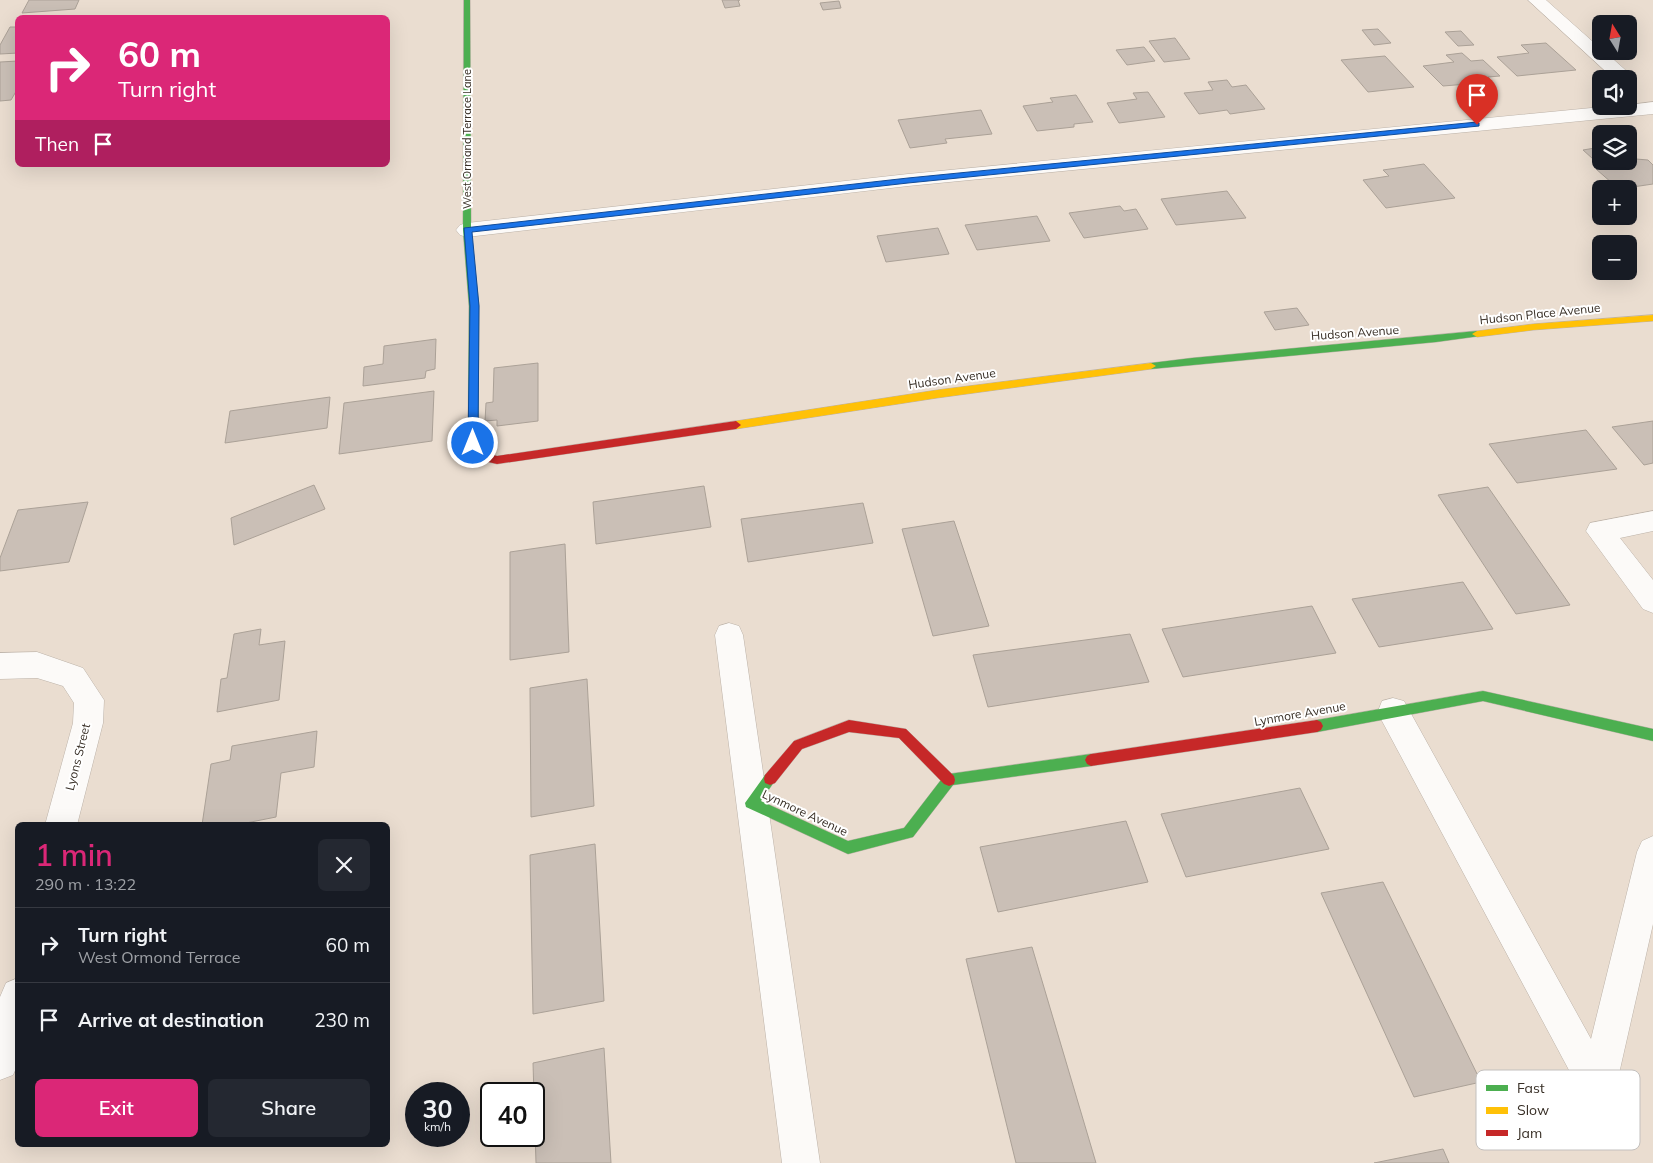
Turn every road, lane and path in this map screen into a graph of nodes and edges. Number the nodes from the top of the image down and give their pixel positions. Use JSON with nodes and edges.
{"nodes":[{"id":1,"x":467,"y":0,"type":"edge"},
{"id":2,"x":1536,"y":0,"type":"edge"},
{"id":3,"x":1615,"y":70,"type":"edge"},
{"id":4,"x":1637,"y":89,"type":"edge"},
{"id":5,"x":1653,"y":103,"type":"edge"},
{"id":6,"x":1653,"y":108,"type":"edge"},
{"id":7,"x":467,"y":230,"type":"junction"},
{"id":8,"x":1653,"y":318,"type":"edge"},
{"id":9,"x":1430,"y":340,"type":"joint"},
{"id":10,"x":480,"y":456,"type":"joint"},
{"id":11,"x":1653,"y":521,"type":"edge"},
{"id":12,"x":1653,"y":601,"type":"edge"},
{"id":13,"x":729,"y":635,"type":"dead end"},
{"id":14,"x":0,"y":666,"type":"edge"},
{"id":15,"x":1393,"y":711,"type":"junction"},
{"id":16,"x":1653,"y":735,"type":"edge"},
{"id":17,"x":948,"y":780,"type":"junction"},
{"id":18,"x":751,"y":803,"type":"junction"},
{"id":19,"x":62,"y":822,"type":"edge"},
{"id":20,"x":1653,"y":852,"type":"edge"},
{"id":21,"x":15,"y":1006,"type":"edge"},
{"id":22,"x":0,"y":1062,"type":"edge"},
{"id":23,"x":1589,"y":1070,"type":"edge"},
{"id":24,"x":1602,"y":1070,"type":"edge"},
{"id":25,"x":801,"y":1163,"type":"edge"}],
"edges":[{"from":1,"to":7,"type":"street","name":"West Ormand Terrace Lane"},
{"from":2,"to":3,"type":"street"},
{"from":4,"to":5,"type":"street"},
{"from":6,"to":7,"type":"street"},
{"from":7,"to":10,"type":"street","name":"West Ormand Terrace Lane"},
{"from":8,"to":9,"type":"street","name":"Hudson Place Avenue"},
{"from":9,"to":10,"type":"street","name":"Hudson Avenue"},
{"from":11,"to":12,"type":"street"},
{"from":13,"to":18,"type":"street"},
{"from":14,"to":19,"type":"street","name":"Lyons Street"},
{"from":15,"to":16,"type":"street","name":"Lynmore Avenue"},
{"from":15,"to":17,"type":"street","name":"Lynmore Avenue"},
{"from":15,"to":23,"type":"street"},
{"from":17,"to":18,"type":"street","name":"Lynmore Avenue"},
{"from":17,"to":18,"type":"street","name":"Lynmore Avenue"},
{"from":18,"to":25,"type":"street"},
{"from":20,"to":24,"type":"street"},
{"from":21,"to":22,"type":"street"}]}
